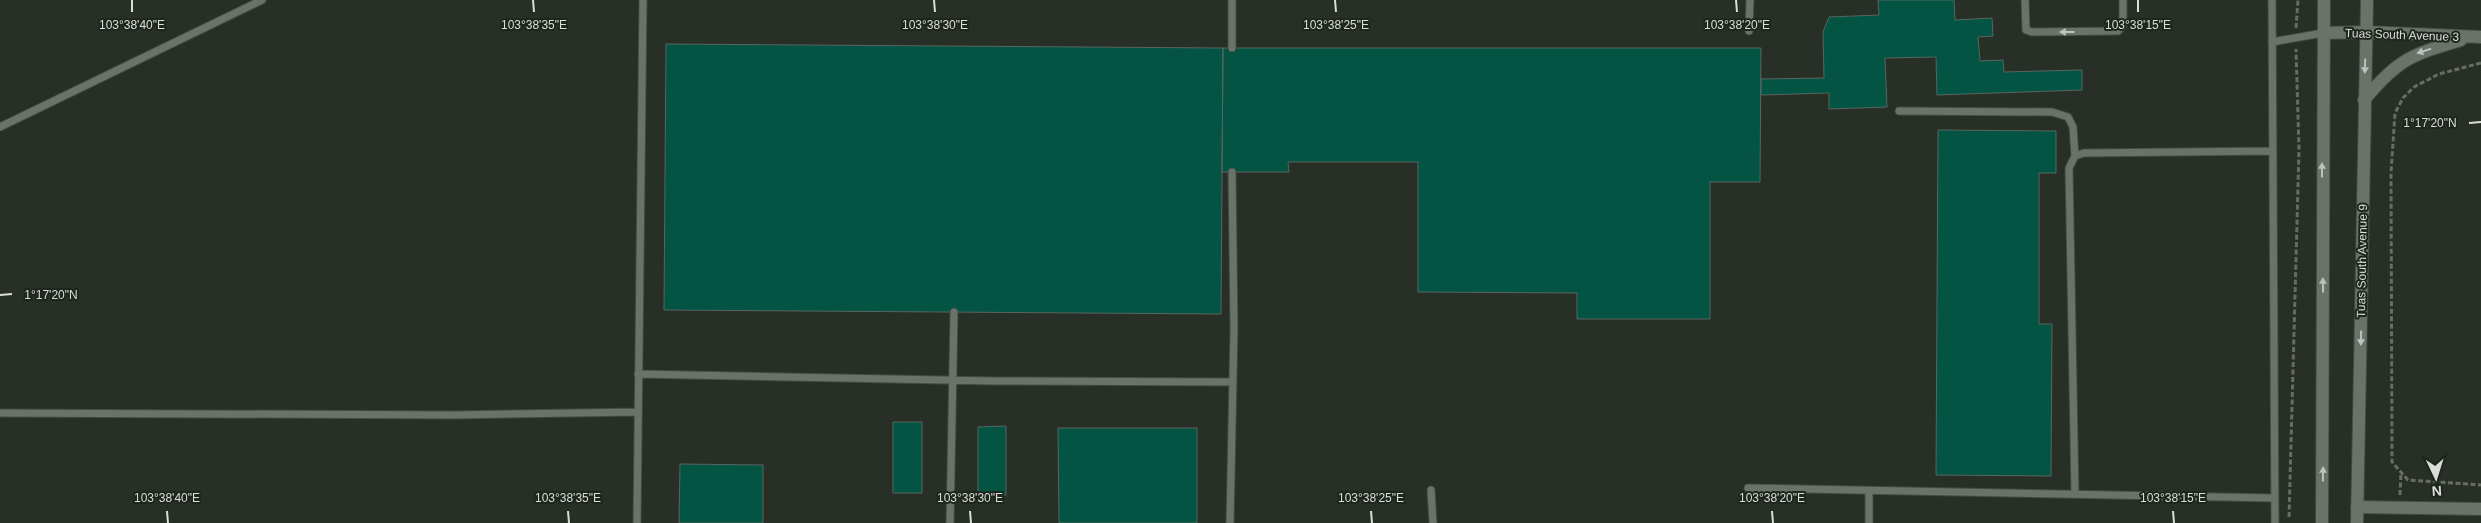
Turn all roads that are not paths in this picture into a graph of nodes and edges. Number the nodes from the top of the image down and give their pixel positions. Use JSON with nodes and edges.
{"nodes":[{"id":1,"x":262,"y":0,"type":"edge"},
{"id":2,"x":643,"y":0,"type":"edge"},
{"id":3,"x":1232,"y":0,"type":"edge"},
{"id":4,"x":1750,"y":0,"type":"edge"},
{"id":5,"x":2025,"y":0,"type":"edge"},
{"id":6,"x":2123,"y":0,"type":"edge"},
{"id":7,"x":2272,"y":0,"type":"edge"},
{"id":8,"x":2324,"y":0,"type":"edge"},
{"id":9,"x":2367,"y":0,"type":"edge"},
{"id":10,"x":1749,"y":31,"type":"dead end"},
{"id":11,"x":2367,"y":32,"type":"junction"},
{"id":12,"x":2323,"y":33,"type":"junction"},
{"id":13,"x":2476,"y":37,"type":"edge"},
{"id":14,"x":2272,"y":42,"type":"junction"},
{"id":15,"x":1232,"y":48,"type":"dead end"},
{"id":16,"x":2364,"y":100,"type":"junction"},
{"id":17,"x":1899,"y":111,"type":"dead end"},
{"id":18,"x":0,"y":127,"type":"edge"},
{"id":19,"x":2272,"y":151,"type":"junction"},
{"id":20,"x":2075,"y":156,"type":"junction"},
{"id":21,"x":1232,"y":172,"type":"dead end"},
{"id":22,"x":954,"y":312,"type":"dead end"},
{"id":23,"x":638,"y":374,"type":"junction"},
{"id":24,"x":953,"y":380,"type":"junction"},
{"id":25,"x":1233,"y":382,"type":"junction"},
{"id":26,"x":638,"y":412,"type":"junction"},
{"id":27,"x":0,"y":413,"type":"edge"},
{"id":28,"x":1748,"y":488,"type":"dead end"},
{"id":29,"x":1432,"y":490,"type":"dead end"},
{"id":30,"x":1869,"y":490,"type":"junction"},
{"id":31,"x":2075,"y":494,"type":"junction"},
{"id":32,"x":2275,"y":498,"type":"junction"},
{"id":33,"x":2357,"y":508,"type":"junction"},
{"id":34,"x":2481,"y":509,"type":"edge"},
{"id":35,"x":638,"y":523,"type":"edge"},
{"id":36,"x":950,"y":523,"type":"edge"},
{"id":37,"x":1230,"y":523,"type":"edge"},
{"id":38,"x":1433,"y":523,"type":"edge"},
{"id":39,"x":1869,"y":523,"type":"edge"},
{"id":40,"x":2275,"y":523,"type":"edge"},
{"id":41,"x":2322,"y":523,"type":"edge"},
{"id":42,"x":2357,"y":523,"type":"edge"}],
"edges":[{"from":1,"to":18,"type":"lane"},
{"from":2,"to":23,"type":"lane"},
{"from":3,"to":15,"type":"lane"},
{"from":4,"to":10,"type":"lane"},
{"from":6,"to":5,"type":"lane","one_way":true},
{"from":7,"to":14,"type":"lane"},
{"from":8,"to":12,"type":"street"},
{"from":9,"to":11,"type":"street","name":"Tuas South Avenue 9"},
{"from":11,"to":12,"type":"street","name":"Tuas South Avenue 3"},
{"from":11,"to":13,"type":"street","name":"Tuas South Avenue 3"},
{"from":11,"to":16,"type":"street","name":"Tuas South Avenue 9","one_way":true},
{"from":12,"to":14,"type":"lane"},
{"from":41,"to":12,"type":"street","one_way":true},
{"from":13,"to":16,"type":"street","one_way":true},
{"from":14,"to":19,"type":"lane"},
{"from":16,"to":33,"type":"street","name":"Tuas South Avenue 9","one_way":true},
{"from":17,"to":20,"type":"lane"},
{"from":19,"to":20,"type":"lane"},
{"from":19,"to":32,"type":"lane"},
{"from":20,"to":31,"type":"lane"},
{"from":21,"to":25,"type":"lane"},
{"from":22,"to":24,"type":"lane"},
{"from":23,"to":24,"type":"lane"},
{"from":23,"to":26,"type":"lane"},
{"from":24,"to":25,"type":"lane"},
{"from":24,"to":36,"type":"lane"},
{"from":25,"to":37,"type":"lane"},
{"from":26,"to":27,"type":"lane"},
{"from":26,"to":35,"type":"lane"},
{"from":28,"to":30,"type":"lane"},
{"from":29,"to":38,"type":"lane"},
{"from":30,"to":31,"type":"lane"},
{"from":30,"to":39,"type":"lane"},
{"from":31,"to":32,"type":"lane"},
{"from":32,"to":40,"type":"lane"},
{"from":33,"to":34,"type":"street"},
{"from":33,"to":42,"type":"street","name":"Tuas South Avenue 9"}]}
